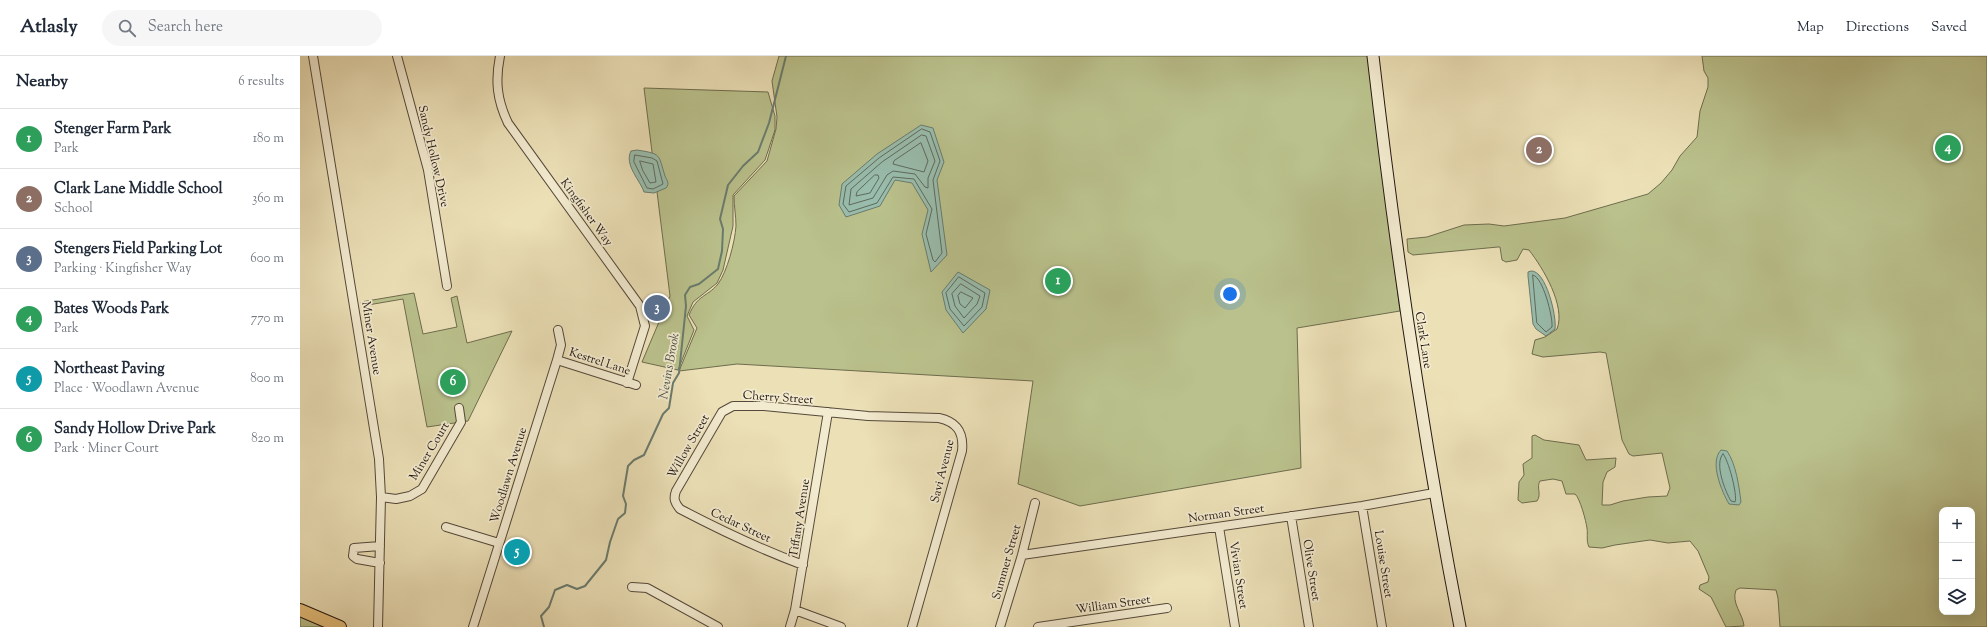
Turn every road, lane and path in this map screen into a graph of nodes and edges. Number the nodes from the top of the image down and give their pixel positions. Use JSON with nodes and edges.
{"nodes":[{"id":1,"x":313,"y":56,"type":"edge"},
{"id":2,"x":397,"y":56,"type":"edge"},
{"id":3,"x":500,"y":56,"type":"edge"},
{"id":4,"x":1373,"y":56,"type":"edge"},
{"id":5,"x":447,"y":286,"type":"dead end"},
{"id":6,"x":558,"y":330,"type":"dead end"},
{"id":7,"x":557,"y":360,"type":"junction"},
{"id":8,"x":627,"y":383,"type":"junction"},
{"id":9,"x":636,"y":385,"type":"dead end"},
{"id":10,"x":459,"y":408,"type":"dead end"},
{"id":11,"x":727,"y":408,"type":"joint"},
{"id":12,"x":828,"y":412,"type":"junction"},
{"id":13,"x":1434,"y":493,"type":"junction"},
{"id":14,"x":381,"y":497,"type":"junction"},
{"id":15,"x":674,"y":500,"type":"joint"},
{"id":16,"x":1035,"y":503,"type":"dead end"},
{"id":17,"x":1362,"y":506,"type":"junction"},
{"id":18,"x":1291,"y":516,"type":"junction"},
{"id":19,"x":446,"y":527,"type":"dead end"},
{"id":20,"x":1219,"y":527,"type":"junction"},
{"id":21,"x":499,"y":543,"type":"junction"},
{"id":22,"x":380,"y":546,"type":"junction"},
{"id":23,"x":1022,"y":555,"type":"junction"},
{"id":24,"x":380,"y":563,"type":"junction"},
{"id":25,"x":803,"y":565,"type":"junction"},
{"id":26,"x":632,"y":587,"type":"dead end"},
{"id":27,"x":1167,"y":608,"type":"dead end"},
{"id":28,"x":300,"y":610,"type":"edge"},
{"id":29,"x":795,"y":610,"type":"junction"},
{"id":30,"x":1076,"y":624,"type":"edge"},
{"id":31,"x":340,"y":627,"type":"edge"},
{"id":32,"x":378,"y":627,"type":"edge"},
{"id":33,"x":473,"y":627,"type":"edge"},
{"id":34,"x":718,"y":627,"type":"edge"},
{"id":35,"x":790,"y":627,"type":"edge"},
{"id":36,"x":841,"y":627,"type":"edge"},
{"id":37,"x":912,"y":627,"type":"edge"},
{"id":38,"x":1000,"y":627,"type":"edge"},
{"id":39,"x":1038,"y":627,"type":"edge"},
{"id":40,"x":1235,"y":627,"type":"edge"},
{"id":41,"x":1309,"y":627,"type":"edge"},
{"id":42,"x":1382,"y":627,"type":"edge"},
{"id":43,"x":1460,"y":627,"type":"edge"}],
"edges":[{"from":1,"to":14,"type":"street","name":"Miner Avenue"},
{"from":2,"to":5,"type":"street","name":"Sandy Hollow Drive"},
{"from":3,"to":8,"type":"street","name":"Kingfisher Way"},
{"from":4,"to":13,"type":"main road","name":"Clark Lane"},
{"from":6,"to":7,"type":"street","name":"Woodlawn Avenue"},
{"from":7,"to":8,"type":"street","name":"Kestrel Lane"},
{"from":7,"to":21,"type":"street","name":"Woodlawn Avenue"},
{"from":8,"to":9,"type":"street","name":"Kestrel Lane"},
{"from":10,"to":14,"type":"street","name":"Miner Court"},
{"from":11,"to":12,"type":"street","name":"Cherry Street"},
{"from":11,"to":15,"type":"street","name":"Willow Street"},
{"from":12,"to":25,"type":"street","name":"Tiffany Avenue"},
{"from":12,"to":37,"type":"street","name":"Savi Avenue"},
{"from":13,"to":17,"type":"street","name":"Norman Street"},
{"from":13,"to":43,"type":"main road","name":"Clark Lane"},
{"from":14,"to":22,"type":"street","name":"Miner Avenue"},
{"from":15,"to":25,"type":"street","name":"Cedar Street"},
{"from":16,"to":23,"type":"street","name":"Summer Street"},
{"from":17,"to":18,"type":"street","name":"Norman Street"},
{"from":17,"to":42,"type":"street","name":"Louise Street"},
{"from":18,"to":20,"type":"street","name":"Norman Street"},
{"from":18,"to":41,"type":"street","name":"Olive Street"},
{"from":19,"to":21,"type":"street"},
{"from":20,"to":23,"type":"street","name":"Norman Street"},
{"from":20,"to":40,"type":"street","name":"Vivian Street"},
{"from":21,"to":33,"type":"street","name":"Woodlawn Avenue"},
{"from":22,"to":24,"type":"street","name":"Miner Avenue"},
{"from":22,"to":24,"type":"street"},
{"from":23,"to":38,"type":"street","name":"Summer Street"},
{"from":24,"to":32,"type":"street","name":"Miner Avenue"},
{"from":25,"to":29,"type":"street","name":"Tiffany Avenue"},
{"from":26,"to":34,"type":"street"},
{"from":27,"to":30,"type":"street","name":"William Street"},
{"from":28,"to":31,"type":"main road"},
{"from":29,"to":35,"type":"street","name":"Tiffany Avenue"},
{"from":29,"to":36,"type":"street"},
{"from":30,"to":39,"type":"street","name":"William Street"}]}
